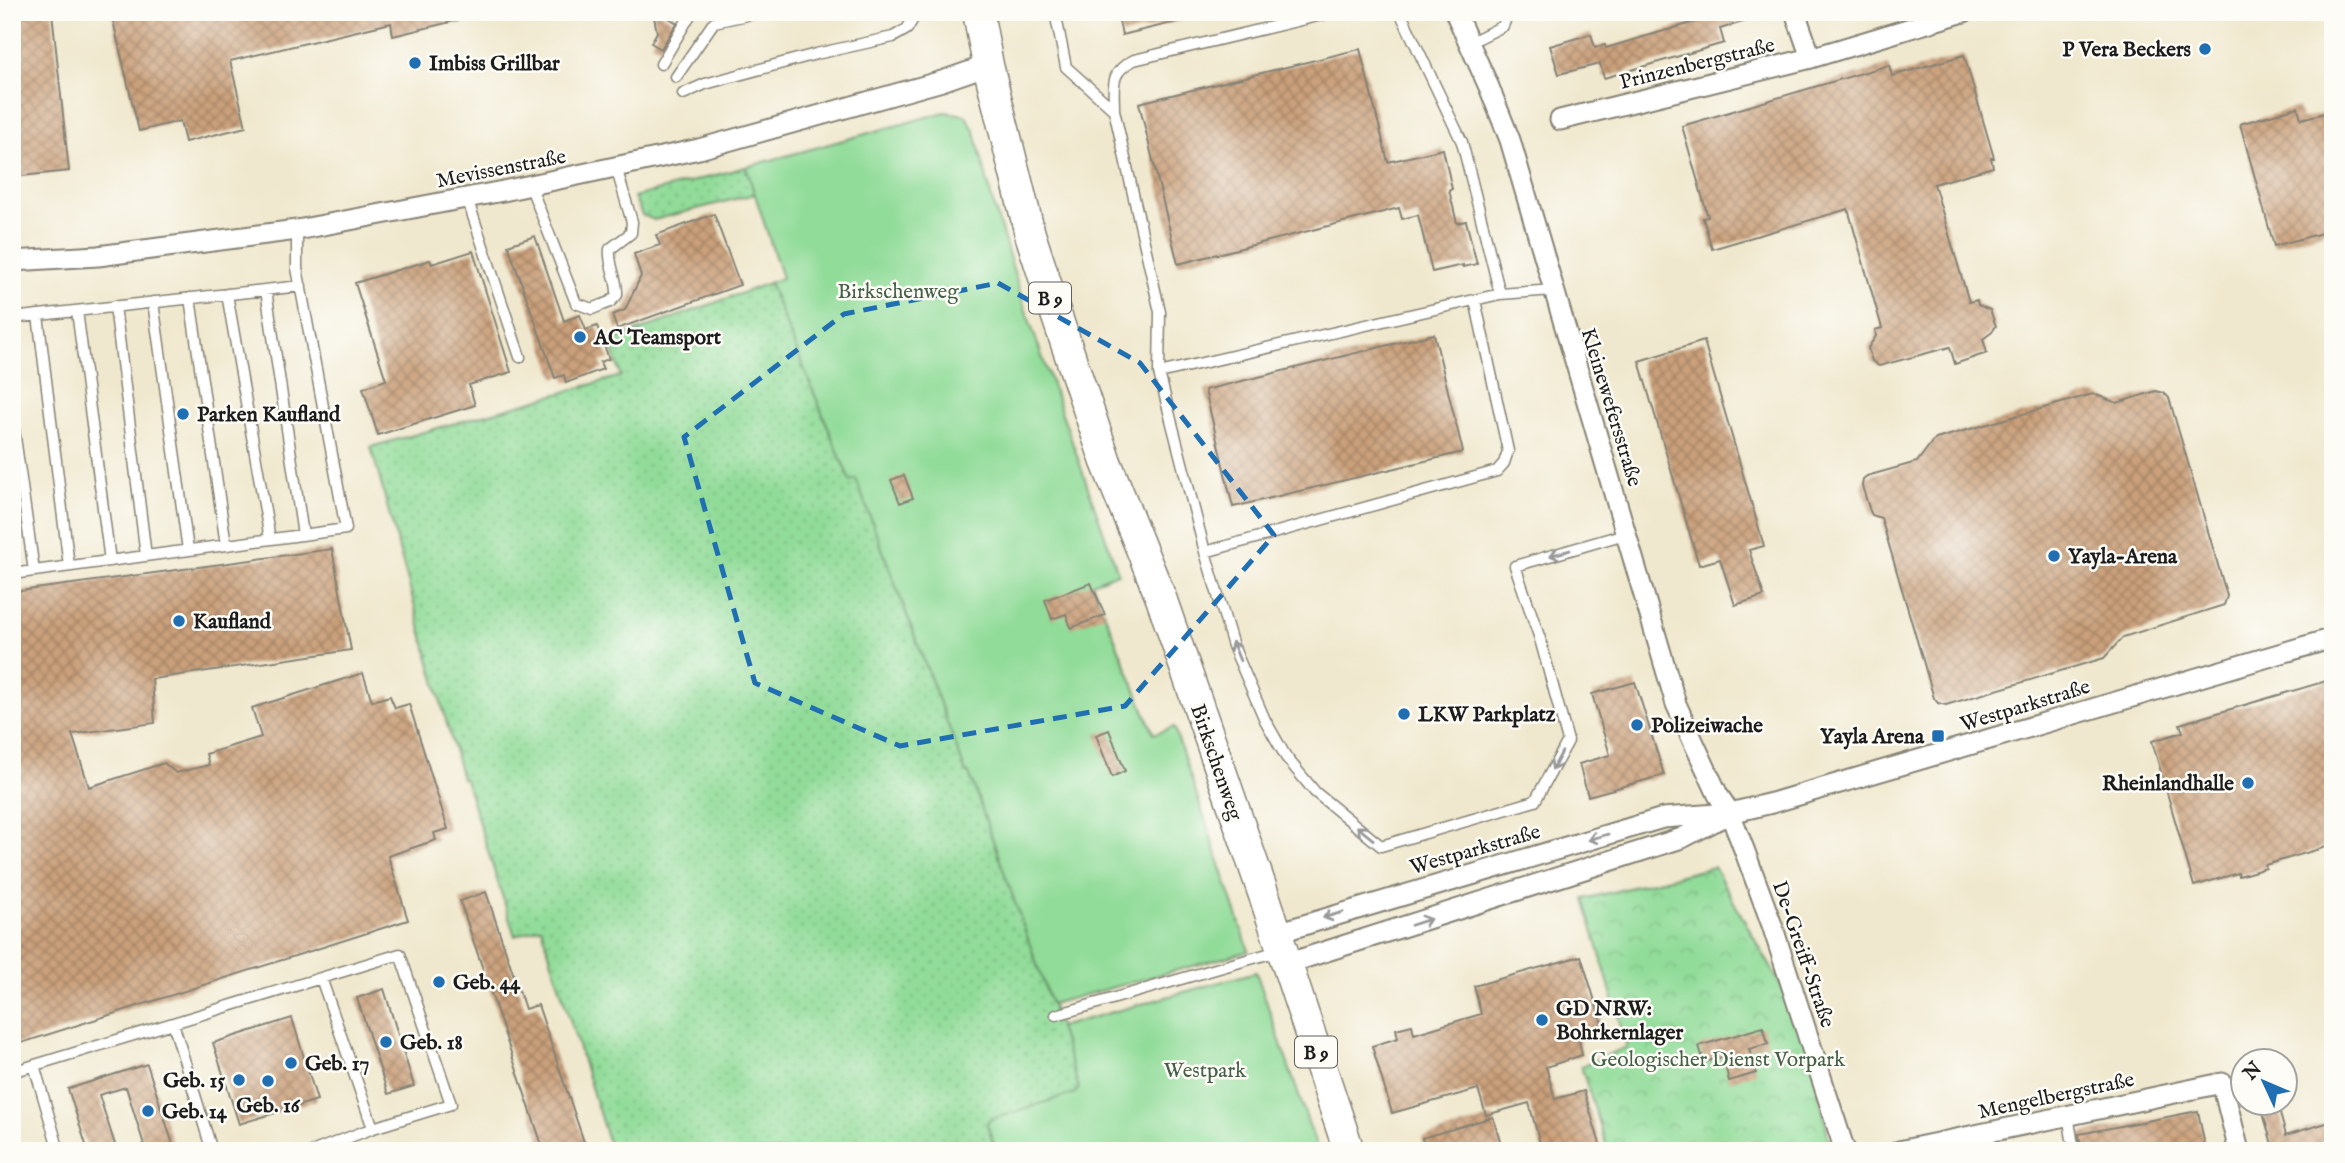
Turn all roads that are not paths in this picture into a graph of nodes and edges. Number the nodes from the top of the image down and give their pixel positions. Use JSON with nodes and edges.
{"nodes":[{"id":1,"x":692,"y":12,"type":"edge"},
{"id":2,"x":761,"y":12,"type":"edge"},
{"id":3,"x":917,"y":12,"type":"edge"},
{"id":4,"x":978,"y":12,"type":"edge"},
{"id":5,"x":1055,"y":12,"type":"edge"},
{"id":6,"x":1334,"y":12,"type":"edge"},
{"id":7,"x":1400,"y":12,"type":"edge"},
{"id":8,"x":1455,"y":12,"type":"edge"},
{"id":9,"x":1502,"y":12,"type":"edge"},
{"id":10,"x":1795,"y":12,"type":"edge"},
{"id":11,"x":1964,"y":12,"type":"edge"},
{"id":12,"x":1469,"y":43,"type":"junction"},
{"id":13,"x":1811,"y":58,"type":"junction"},
{"id":14,"x":661,"y":64,"type":"dead end"},
{"id":15,"x":988,"y":65,"type":"junction"},
{"id":16,"x":676,"y":77,"type":"dead end"},
{"id":17,"x":683,"y":94,"type":"dead end"},
{"id":18,"x":1114,"y":110,"type":"junction"},
{"id":19,"x":1560,"y":120,"type":"dead end"},
{"id":20,"x":616,"y":167,"type":"junction"},
{"id":21,"x":530,"y":185,"type":"junction"},
{"id":22,"x":467,"y":198,"type":"junction"},
{"id":23,"x":297,"y":230,"type":"junction"},
{"id":24,"x":12,"y":261,"type":"edge"},
{"id":25,"x":301,"y":286,"type":"junction"},
{"id":26,"x":266,"y":290,"type":"junction"},
{"id":27,"x":1554,"y":290,"type":"junction"},
{"id":28,"x":227,"y":294,"type":"junction"},
{"id":29,"x":1500,"y":294,"type":"junction"},
{"id":30,"x":190,"y":298,"type":"junction"},
{"id":31,"x":1475,"y":300,"type":"junction"},
{"id":32,"x":153,"y":302,"type":"junction"},
{"id":33,"x":115,"y":306,"type":"junction"},
{"id":34,"x":77,"y":310,"type":"junction"},
{"id":35,"x":38,"y":315,"type":"junction"},
{"id":36,"x":12,"y":318,"type":"edge"},
{"id":37,"x":520,"y":357,"type":"dead end"},
{"id":38,"x":1160,"y":373,"type":"junction"},
{"id":39,"x":12,"y":416,"type":"edge"},
{"id":40,"x":1625,"y":534,"type":"junction"},
{"id":41,"x":303,"y":535,"type":"junction"},
{"id":42,"x":270,"y":539,"type":"junction"},
{"id":43,"x":226,"y":545,"type":"junction"},
{"id":44,"x":188,"y":550,"type":"junction"},
{"id":45,"x":1205,"y":552,"type":"junction"},
{"id":46,"x":146,"y":556,"type":"junction"},
{"id":47,"x":110,"y":561,"type":"junction"},
{"id":48,"x":69,"y":566,"type":"junction"},
{"id":49,"x":34,"y":571,"type":"junction"},
{"id":50,"x":12,"y":574,"type":"edge"},
{"id":51,"x":2333,"y":639,"type":"edge"},
{"id":52,"x":1730,"y":813,"type":"junction"},
{"id":53,"x":1281,"y":949,"type":"junction"},
{"id":54,"x":321,"y":978,"type":"junction"},
{"id":55,"x":1056,"y":1015,"type":"dead end"},
{"id":56,"x":173,"y":1023,"type":"junction"},
{"id":57,"x":34,"y":1065,"type":"junction"},
{"id":58,"x":12,"y":1072,"type":"edge"},
{"id":59,"x":2068,"y":1115,"type":"junction"},
{"id":60,"x":373,"y":1128,"type":"junction"},
{"id":61,"x":59,"y":1151,"type":"edge"},
{"id":62,"x":212,"y":1151,"type":"edge"},
{"id":63,"x":314,"y":1151,"type":"edge"},
{"id":64,"x":1349,"y":1151,"type":"edge"},
{"id":65,"x":1845,"y":1151,"type":"edge"},
{"id":66,"x":1899,"y":1151,"type":"edge"},
{"id":67,"x":2074,"y":1151,"type":"edge"},
{"id":68,"x":2239,"y":1151,"type":"edge"}],
"edges":[{"from":1,"to":14,"type":"lane"},
{"from":2,"to":16,"type":"lane"},
{"from":3,"to":17,"type":"lane"},
{"from":4,"to":15,"type":"main road","name":"Birkschenweg","number":"B 9"},
{"from":5,"to":18,"type":"lane"},
{"from":6,"to":18,"type":"lane"},
{"from":7,"to":29,"type":"lane"},
{"from":8,"to":12,"type":"street","name":"Kleinewefersstraße"},
{"from":9,"to":12,"type":"lane"},
{"from":10,"to":13,"type":"street"},
{"from":11,"to":13,"type":"street","name":"Prinzenbergstraße"},
{"from":12,"to":27,"type":"street","name":"Kleinewefersstraße"},
{"from":13,"to":19,"type":"street","name":"Prinzenbergstraße"},
{"from":15,"to":20,"type":"street","name":"Mevissenstraße"},
{"from":15,"to":53,"type":"main road","name":"Birkschenweg","number":"B 9"},
{"from":18,"to":38,"type":"lane"},
{"from":20,"to":21,"type":"street","name":"Mevissenstraße"},
{"from":20,"to":21,"type":"lane"},
{"from":21,"to":22,"type":"street","name":"Mevissenstraße"},
{"from":22,"to":23,"type":"street","name":"Mevissenstraße"},
{"from":22,"to":37,"type":"lane"},
{"from":23,"to":24,"type":"street","name":"Mevissenstraße"},
{"from":23,"to":25,"type":"lane"},
{"from":25,"to":26,"type":"lane"},
{"from":25,"to":41,"type":"lane"},
{"from":26,"to":28,"type":"lane"},
{"from":26,"to":41,"type":"lane"},
{"from":27,"to":29,"type":"lane"},
{"from":27,"to":40,"type":"street","name":"Kleinewefersstraße"},
{"from":28,"to":30,"type":"lane"},
{"from":28,"to":42,"type":"lane"},
{"from":29,"to":31,"type":"lane"},
{"from":30,"to":32,"type":"lane"},
{"from":30,"to":43,"type":"lane"},
{"from":31,"to":38,"type":"lane"},
{"from":31,"to":45,"type":"lane"},
{"from":32,"to":33,"type":"lane"},
{"from":32,"to":44,"type":"lane"},
{"from":33,"to":34,"type":"lane"},
{"from":33,"to":46,"type":"lane"},
{"from":34,"to":35,"type":"lane"},
{"from":34,"to":47,"type":"lane"},
{"from":35,"to":36,"type":"lane"},
{"from":35,"to":48,"type":"lane"},
{"from":38,"to":45,"type":"lane"},
{"from":39,"to":49,"type":"lane"},
{"from":40,"to":45,"type":"lane","one_way":true},
{"from":40,"to":52,"type":"street","name":"Kleinewefersstraße"},
{"from":41,"to":42,"type":"lane"},
{"from":42,"to":43,"type":"lane"},
{"from":43,"to":44,"type":"lane"},
{"from":44,"to":46,"type":"lane"},
{"from":46,"to":47,"type":"lane"},
{"from":47,"to":48,"type":"lane"},
{"from":48,"to":49,"type":"lane"},
{"from":49,"to":50,"type":"lane"},
{"from":51,"to":52,"type":"street","name":"Westparkstraße"},
{"from":53,"to":52,"type":"street","name":"Westparkstraße","one_way":true},
{"from":52,"to":53,"type":"street","name":"Westparkstraße","one_way":true},
{"from":52,"to":65,"type":"street","name":"De-Greiff-Straße"},
{"from":53,"to":55,"type":"lane"},
{"from":53,"to":64,"type":"main road","name":"Birkschenweg","number":"B 9"},
{"from":54,"to":56,"type":"lane"},
{"from":54,"to":60,"type":"lane"},
{"from":54,"to":60,"type":"lane"},
{"from":56,"to":57,"type":"lane"},
{"from":56,"to":62,"type":"lane"},
{"from":57,"to":58,"type":"lane"},
{"from":57,"to":61,"type":"lane"},
{"from":59,"to":66,"type":"street","name":"Mengelbergstraße"},
{"from":59,"to":67,"type":"lane"},
{"from":59,"to":68,"type":"street","name":"Mengelbergstraße"},
{"from":60,"to":63,"type":"lane"}]}
